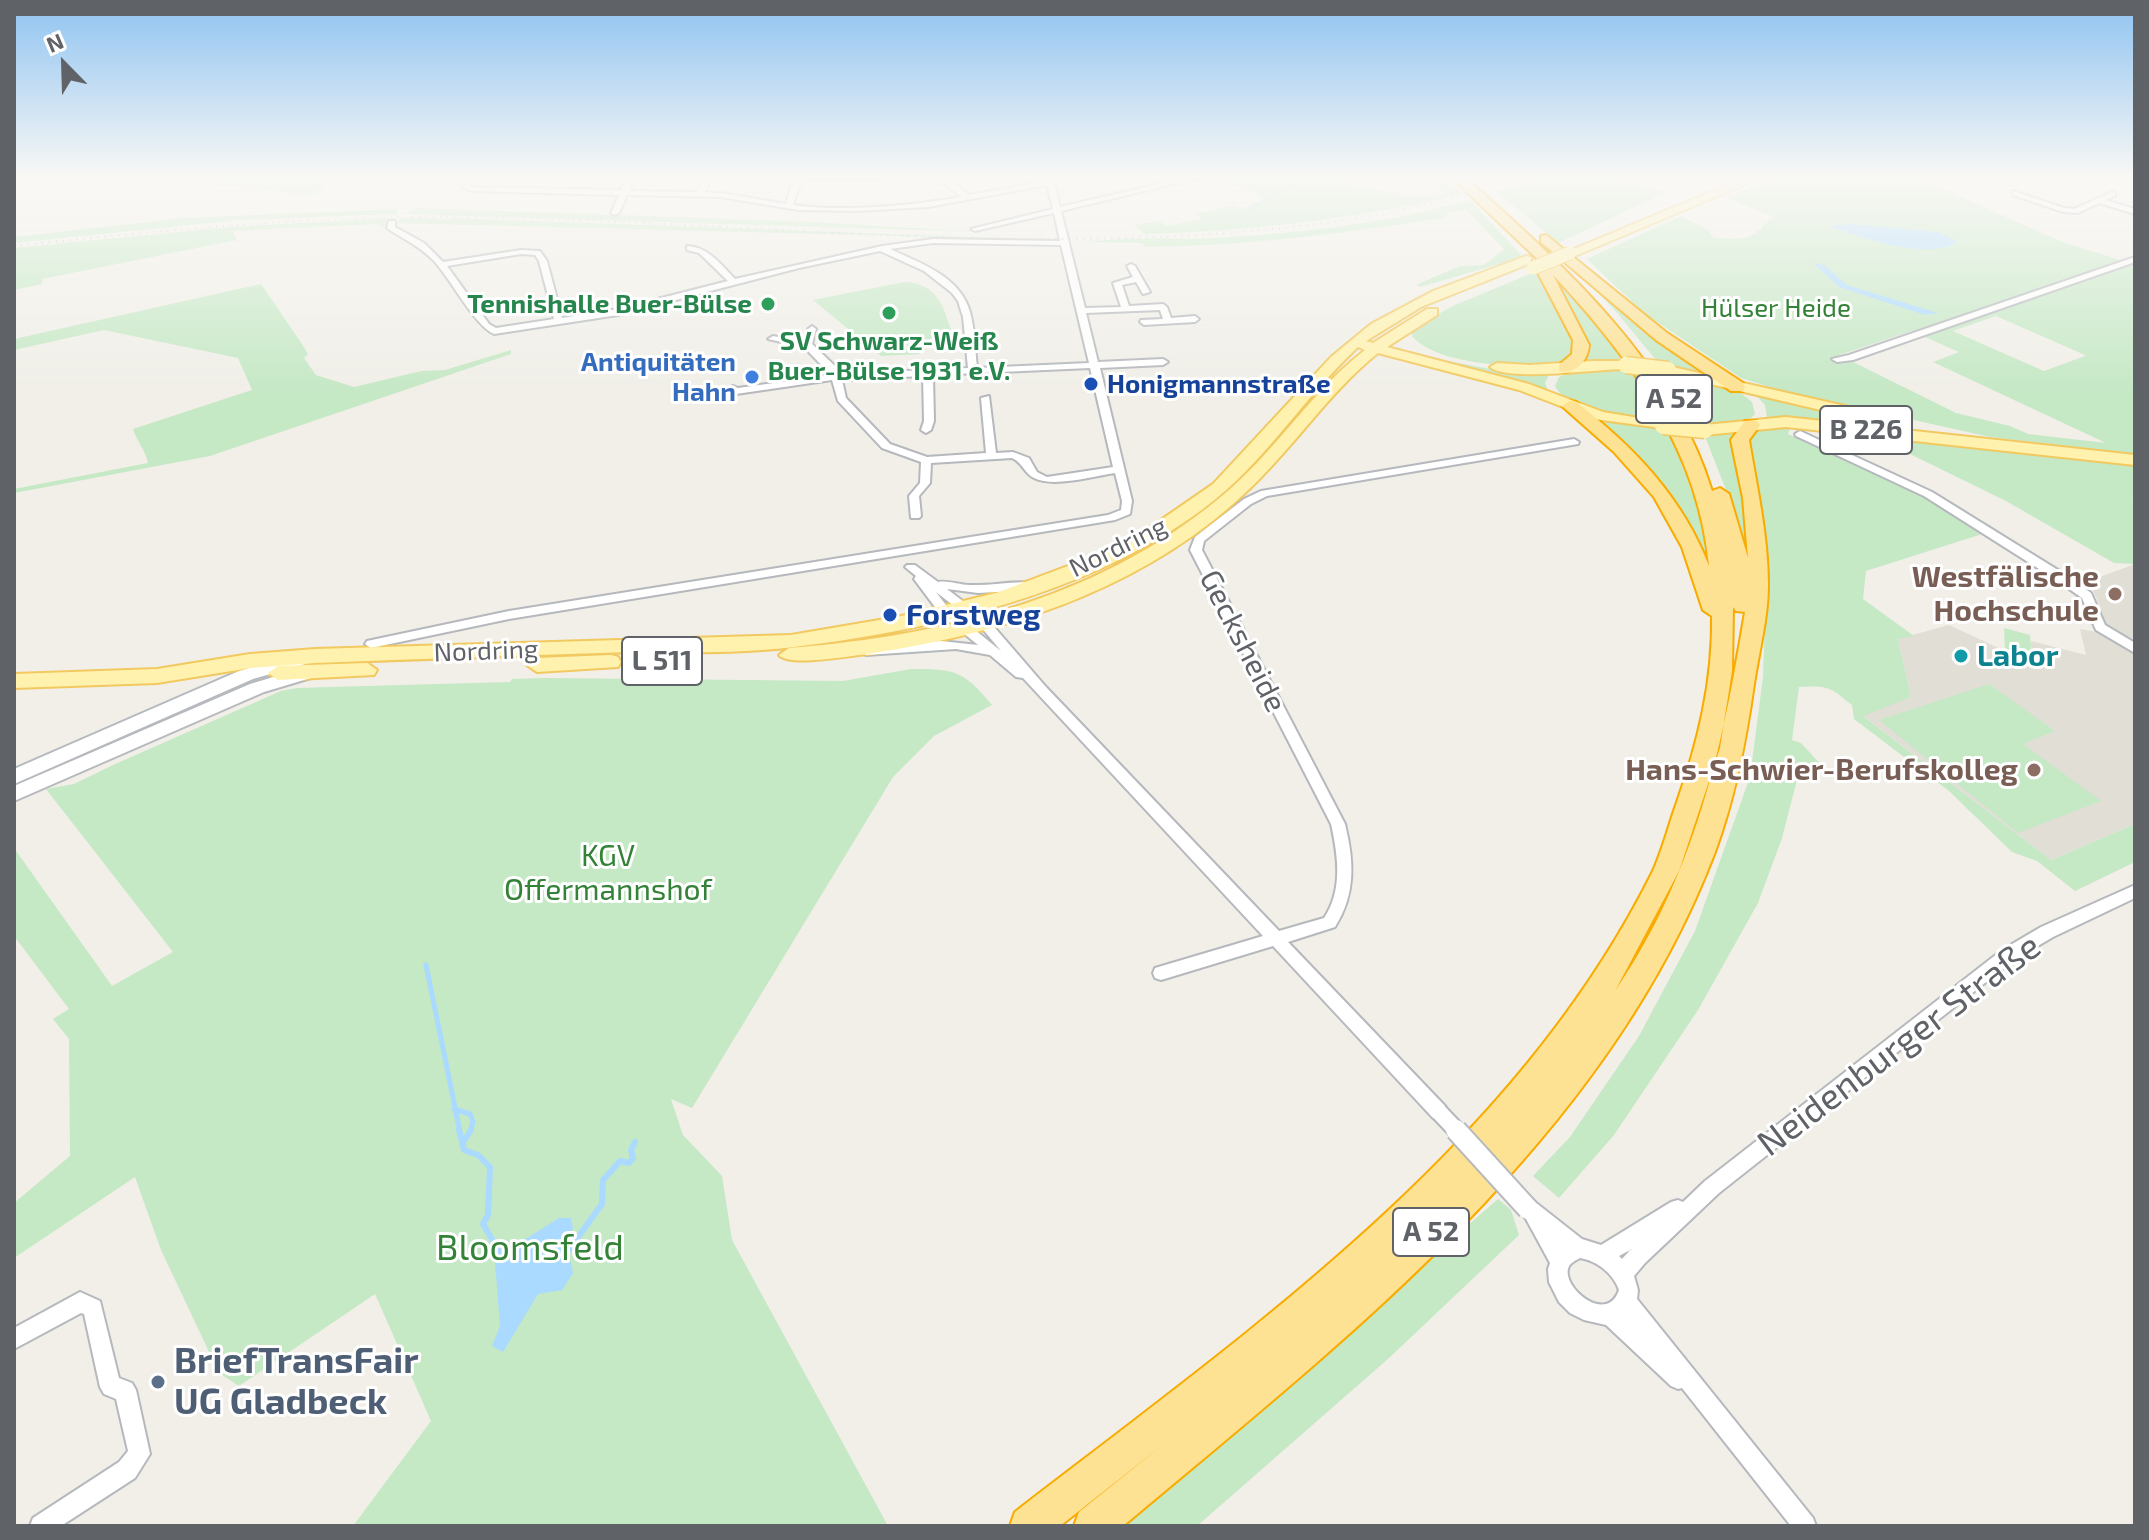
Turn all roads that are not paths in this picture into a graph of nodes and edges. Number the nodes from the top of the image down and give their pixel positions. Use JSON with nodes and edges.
{"nodes":[{"id":1,"x":429,"y":249,"type":"edge"},
{"id":2,"x":693,"y":249,"type":"edge"},
{"id":3,"x":878,"y":249,"type":"edge"},
{"id":4,"x":884,"y":249,"type":"edge"},
{"id":5,"x":1066,"y":249,"type":"edge"},
{"id":6,"x":1526,"y":249,"type":"edge"},
{"id":7,"x":1537,"y":249,"type":"edge"},
{"id":8,"x":1547,"y":249,"type":"edge"},
{"id":9,"x":1557,"y":249,"type":"edge"},
{"id":10,"x":1569,"y":249,"type":"edge"},
{"id":11,"x":1566,"y":250,"type":"joint"},
{"id":12,"x":2135,"y":259,"type":"edge"},
{"id":13,"x":443,"y":264,"type":"junction"},
{"id":14,"x":1529,"y":264,"type":"junction"},
{"id":15,"x":1131,"y":266,"type":"dead end"},
{"id":16,"x":1136,"y":279,"type":"junction"},
{"id":17,"x":733,"y":282,"type":"junction"},
{"id":18,"x":1163,"y":307,"type":"junction"},
{"id":19,"x":1126,"y":309,"type":"junction"},
{"id":20,"x":1081,"y":311,"type":"junction"},
{"id":21,"x":1195,"y":319,"type":"dead end"},
{"id":22,"x":1168,"y":321,"type":"junction"},
{"id":23,"x":559,"y":322,"type":"junction"},
{"id":24,"x":1144,"y":322,"type":"dead end"},
{"id":25,"x":1409,"y":325,"type":"junction"},
{"id":26,"x":812,"y":329,"type":"dead end"},
{"id":27,"x":773,"y":339,"type":"dead end"},
{"id":28,"x":1356,"y":342,"type":"junction"},
{"id":29,"x":807,"y":345,"type":"junction"},
{"id":30,"x":1376,"y":347,"type":"junction"},
{"id":31,"x":1451,"y":359,"type":"junction"},
{"id":32,"x":1837,"y":359,"type":"dead end"},
{"id":33,"x":1163,"y":362,"type":"dead end"},
{"id":34,"x":1094,"y":364,"type":"junction"},
{"id":35,"x":1431,"y":364,"type":"junction"},
{"id":36,"x":1565,"y":368,"type":"junction"},
{"id":37,"x":973,"y":371,"type":"junction"},
{"id":38,"x":928,"y":373,"type":"junction"},
{"id":39,"x":836,"y":377,"type":"junction"},
{"id":40,"x":1338,"y":380,"type":"junction"},
{"id":41,"x":1737,"y":387,"type":"junction"},
{"id":42,"x":733,"y":389,"type":"dead end"},
{"id":43,"x":986,"y":398,"type":"dead end"},
{"id":44,"x":1570,"y":406,"type":"junction"},
{"id":45,"x":1751,"y":425,"type":"junction"},
{"id":46,"x":926,"y":430,"type":"dead end"},
{"id":47,"x":1800,"y":434,"type":"dead end"},
{"id":48,"x":1574,"y":442,"type":"dead end"},
{"id":49,"x":1981,"y":442,"type":"junction"},
{"id":50,"x":991,"y":456,"type":"junction"},
{"id":51,"x":926,"y":460,"type":"junction"},
{"id":52,"x":2135,"y":460,"type":"edge"},
{"id":53,"x":1120,"y":469,"type":"junction"},
{"id":54,"x":915,"y":516,"type":"dead end"},
{"id":55,"x":902,"y":552,"type":"junction"},
{"id":56,"x":911,"y":567,"type":"junction"},
{"id":57,"x":930,"y":580,"type":"junction"},
{"id":58,"x":1033,"y":586,"type":"junction"},
{"id":59,"x":954,"y":609,"type":"junction"},
{"id":60,"x":976,"y":627,"type":"junction"},
{"id":61,"x":371,"y":644,"type":"dead end"},
{"id":62,"x":2135,"y":649,"type":"edge"},
{"id":63,"x":850,"y":650,"type":"junction"},
{"id":64,"x":1723,"y":655,"type":"junction"},
{"id":65,"x":999,"y":656,"type":"junction"},
{"id":66,"x":354,"y":663,"type":"junction"},
{"id":67,"x":313,"y":664,"type":"junction"},
{"id":68,"x":1745,"y":672,"type":"junction"},
{"id":69,"x":251,"y":675,"type":"junction"},
{"id":70,"x":167,"y":677,"type":"junction"},
{"id":71,"x":14,"y":681,"type":"edge"},
{"id":72,"x":1041,"y":690,"type":"junction"},
{"id":73,"x":165,"y":711,"type":"junction"},
{"id":74,"x":14,"y":777,"type":"edge"},
{"id":75,"x":14,"y":794,"type":"edge"},
{"id":76,"x":2135,"y":891,"type":"edge"},
{"id":77,"x":1277,"y":939,"type":"junction"},
{"id":78,"x":1161,"y":973,"type":"dead end"},
{"id":79,"x":1712,"y":1187,"type":"junction"},
{"id":80,"x":1528,"y":1209,"type":"junction"},
{"id":81,"x":1578,"y":1248,"type":"junction"},
{"id":82,"x":1605,"y":1254,"type":"junction"},
{"id":83,"x":1560,"y":1260,"type":"junction"},
{"id":84,"x":1623,"y":1274,"type":"junction"},
{"id":85,"x":1625,"y":1300,"type":"junction"},
{"id":86,"x":1609,"y":1314,"type":"junction"},
{"id":87,"x":14,"y":1339,"type":"edge"},
{"id":88,"x":1713,"y":1413,"type":"junction"},
{"id":89,"x":41,"y":1526,"type":"edge"},
{"id":90,"x":1029,"y":1526,"type":"edge"},
{"id":91,"x":1093,"y":1526,"type":"edge"},
{"id":92,"x":1805,"y":1526,"type":"edge"}],
"edges":[{"from":1,"to":13,"type":"street"},
{"from":2,"to":17,"type":"street"},
{"from":3,"to":17,"type":"street"},
{"from":4,"to":37,"type":"street"},
{"from":5,"to":20,"type":"street"},
{"from":6,"to":36,"type":"highway"},
{"from":7,"to":64,"type":"highway","number":"A 52"},
{"from":8,"to":68,"type":"highway","number":"A 52"},
{"from":9,"to":41,"type":"highway"},
{"from":10,"to":11,"type":"main road","name":"Nordring","number":"L 511"},
{"from":11,"to":14,"type":"main road","name":"Nordring","number":"L 511","bridge":true},
{"from":12,"to":32,"type":"street"},
{"from":13,"to":23,"type":"street"},
{"from":13,"to":23,"type":"street"},
{"from":14,"to":25,"type":"main road","name":"Nordring","number":"L 511"},
{"from":14,"to":28,"type":"main road","name":"Nordring","number":"L 511"},
{"from":15,"to":16,"type":"street"},
{"from":16,"to":18,"type":"street"},
{"from":16,"to":19,"type":"street"},
{"from":17,"to":23,"type":"street"},
{"from":18,"to":19,"type":"street"},
{"from":18,"to":22,"type":"street"},
{"from":19,"to":20,"type":"street"},
{"from":20,"to":34,"type":"street"},
{"from":21,"to":22,"type":"street"},
{"from":22,"to":24,"type":"street"},
{"from":25,"to":30,"type":"main road","name":"Nordring","number":"L 511"},
{"from":25,"to":31,"type":"main road"},
{"from":26,"to":29,"type":"street"},
{"from":27,"to":29,"type":"street"},
{"from":28,"to":30,"type":"main road","number":"B 226"},
{"from":28,"to":58,"type":"main road","name":"Nordring","number":"L 511"},
{"from":29,"to":39,"type":"street"},
{"from":30,"to":31,"type":"main road","number":"B 226"},
{"from":30,"to":35,"type":"main road","number":"B 226"},
{"from":30,"to":40,"type":"main road","name":"Nordring","number":"L 511"},
{"from":31,"to":36,"type":"main road","number":"B 226"},
{"from":33,"to":34,"type":"street"},
{"from":34,"to":37,"type":"street"},
{"from":34,"to":53,"type":"street"},
{"from":35,"to":40,"type":"main road"},
{"from":35,"to":44,"type":"main road","number":"B 226"},
{"from":36,"to":41,"type":"main road","number":"B 226","bridge":true},
{"from":36,"to":44,"type":"main road"},
{"from":37,"to":38,"type":"street"},
{"from":38,"to":39,"type":"street"},
{"from":38,"to":46,"type":"street"},
{"from":39,"to":42,"type":"street"},
{"from":39,"to":51,"type":"street"},
{"from":40,"to":60,"type":"main road","name":"Nordring","number":"L 511"},
{"from":41,"to":45,"type":"main road"},
{"from":41,"to":49,"type":"main road","number":"B 226"},
{"from":43,"to":50,"type":"street"},
{"from":44,"to":45,"type":"main road","number":"B 226","bridge":true},
{"from":44,"to":64,"type":"highway"},
{"from":45,"to":49,"type":"main road","number":"B 226"},
{"from":45,"to":68,"type":"highway"},
{"from":47,"to":62,"type":"street"},
{"from":48,"to":77,"type":"street","name":"Gecksheide"},
{"from":49,"to":52,"type":"main road","number":"B 226"},
{"from":50,"to":51,"type":"street"},
{"from":50,"to":53,"type":"street"},
{"from":51,"to":54,"type":"street"},
{"from":53,"to":55,"type":"street"},
{"from":55,"to":56,"type":"street"},
{"from":55,"to":61,"type":"street"},
{"from":56,"to":57,"type":"street"},
{"from":56,"to":59,"type":"street"},
{"from":57,"to":58,"type":"street"},
{"from":57,"to":59,"type":"street"},
{"from":58,"to":59,"type":"main road","name":"Nordring","number":"L 511"},
{"from":59,"to":60,"type":"street"},
{"from":59,"to":60,"type":"street"},
{"from":59,"to":66,"type":"main road","name":"Nordring","number":"L 511"},
{"from":60,"to":63,"type":"main road","name":"Nordring","number":"L 511"},
{"from":60,"to":65,"type":"street"},
{"from":60,"to":72,"type":"street"},
{"from":63,"to":65,"type":"street","name":"Nordring"},
{"from":63,"to":66,"type":"main road","name":"Nordring","number":"L 511"},
{"from":64,"to":90,"type":"highway","number":"A 52"},
{"from":65,"to":72,"type":"street"},
{"from":66,"to":67,"type":"main road","number":"L 511"},
{"from":67,"to":69,"type":"main road","number":"L 511"},
{"from":67,"to":69,"type":"main road"},
{"from":67,"to":69,"type":"main road","number":"L 511"},
{"from":68,"to":91,"type":"highway","number":"A 52"},
{"from":69,"to":70,"type":"main road","number":"L 511"},
{"from":69,"to":73,"type":"main road"},
{"from":69,"to":75,"type":"main road"},
{"from":70,"to":71,"type":"main road","number":"L 511"},
{"from":70,"to":73,"type":"main road"},
{"from":72,"to":77,"type":"street"},
{"from":73,"to":74,"type":"main road"},
{"from":76,"to":79,"type":"street","name":"Neidenburger Straße"},
{"from":77,"to":78,"type":"street","name":"Gecksheide"},
{"from":77,"to":80,"type":"street","bridge":true},
{"from":79,"to":82,"type":"street","name":"Neidenburger Straße"},
{"from":79,"to":84,"type":"street","name":"Neidenburger Straße"},
{"from":80,"to":81,"type":"street"},
{"from":80,"to":83,"type":"street"},
{"from":81,"to":82,"type":"street"},
{"from":81,"to":83,"type":"street"},
{"from":82,"to":84,"type":"street"},
{"from":83,"to":86,"type":"street"},
{"from":84,"to":85,"type":"street"},
{"from":85,"to":86,"type":"street"},
{"from":85,"to":88,"type":"street"},
{"from":86,"to":88,"type":"street"},
{"from":87,"to":89,"type":"street"},
{"from":88,"to":92,"type":"street"}]}
